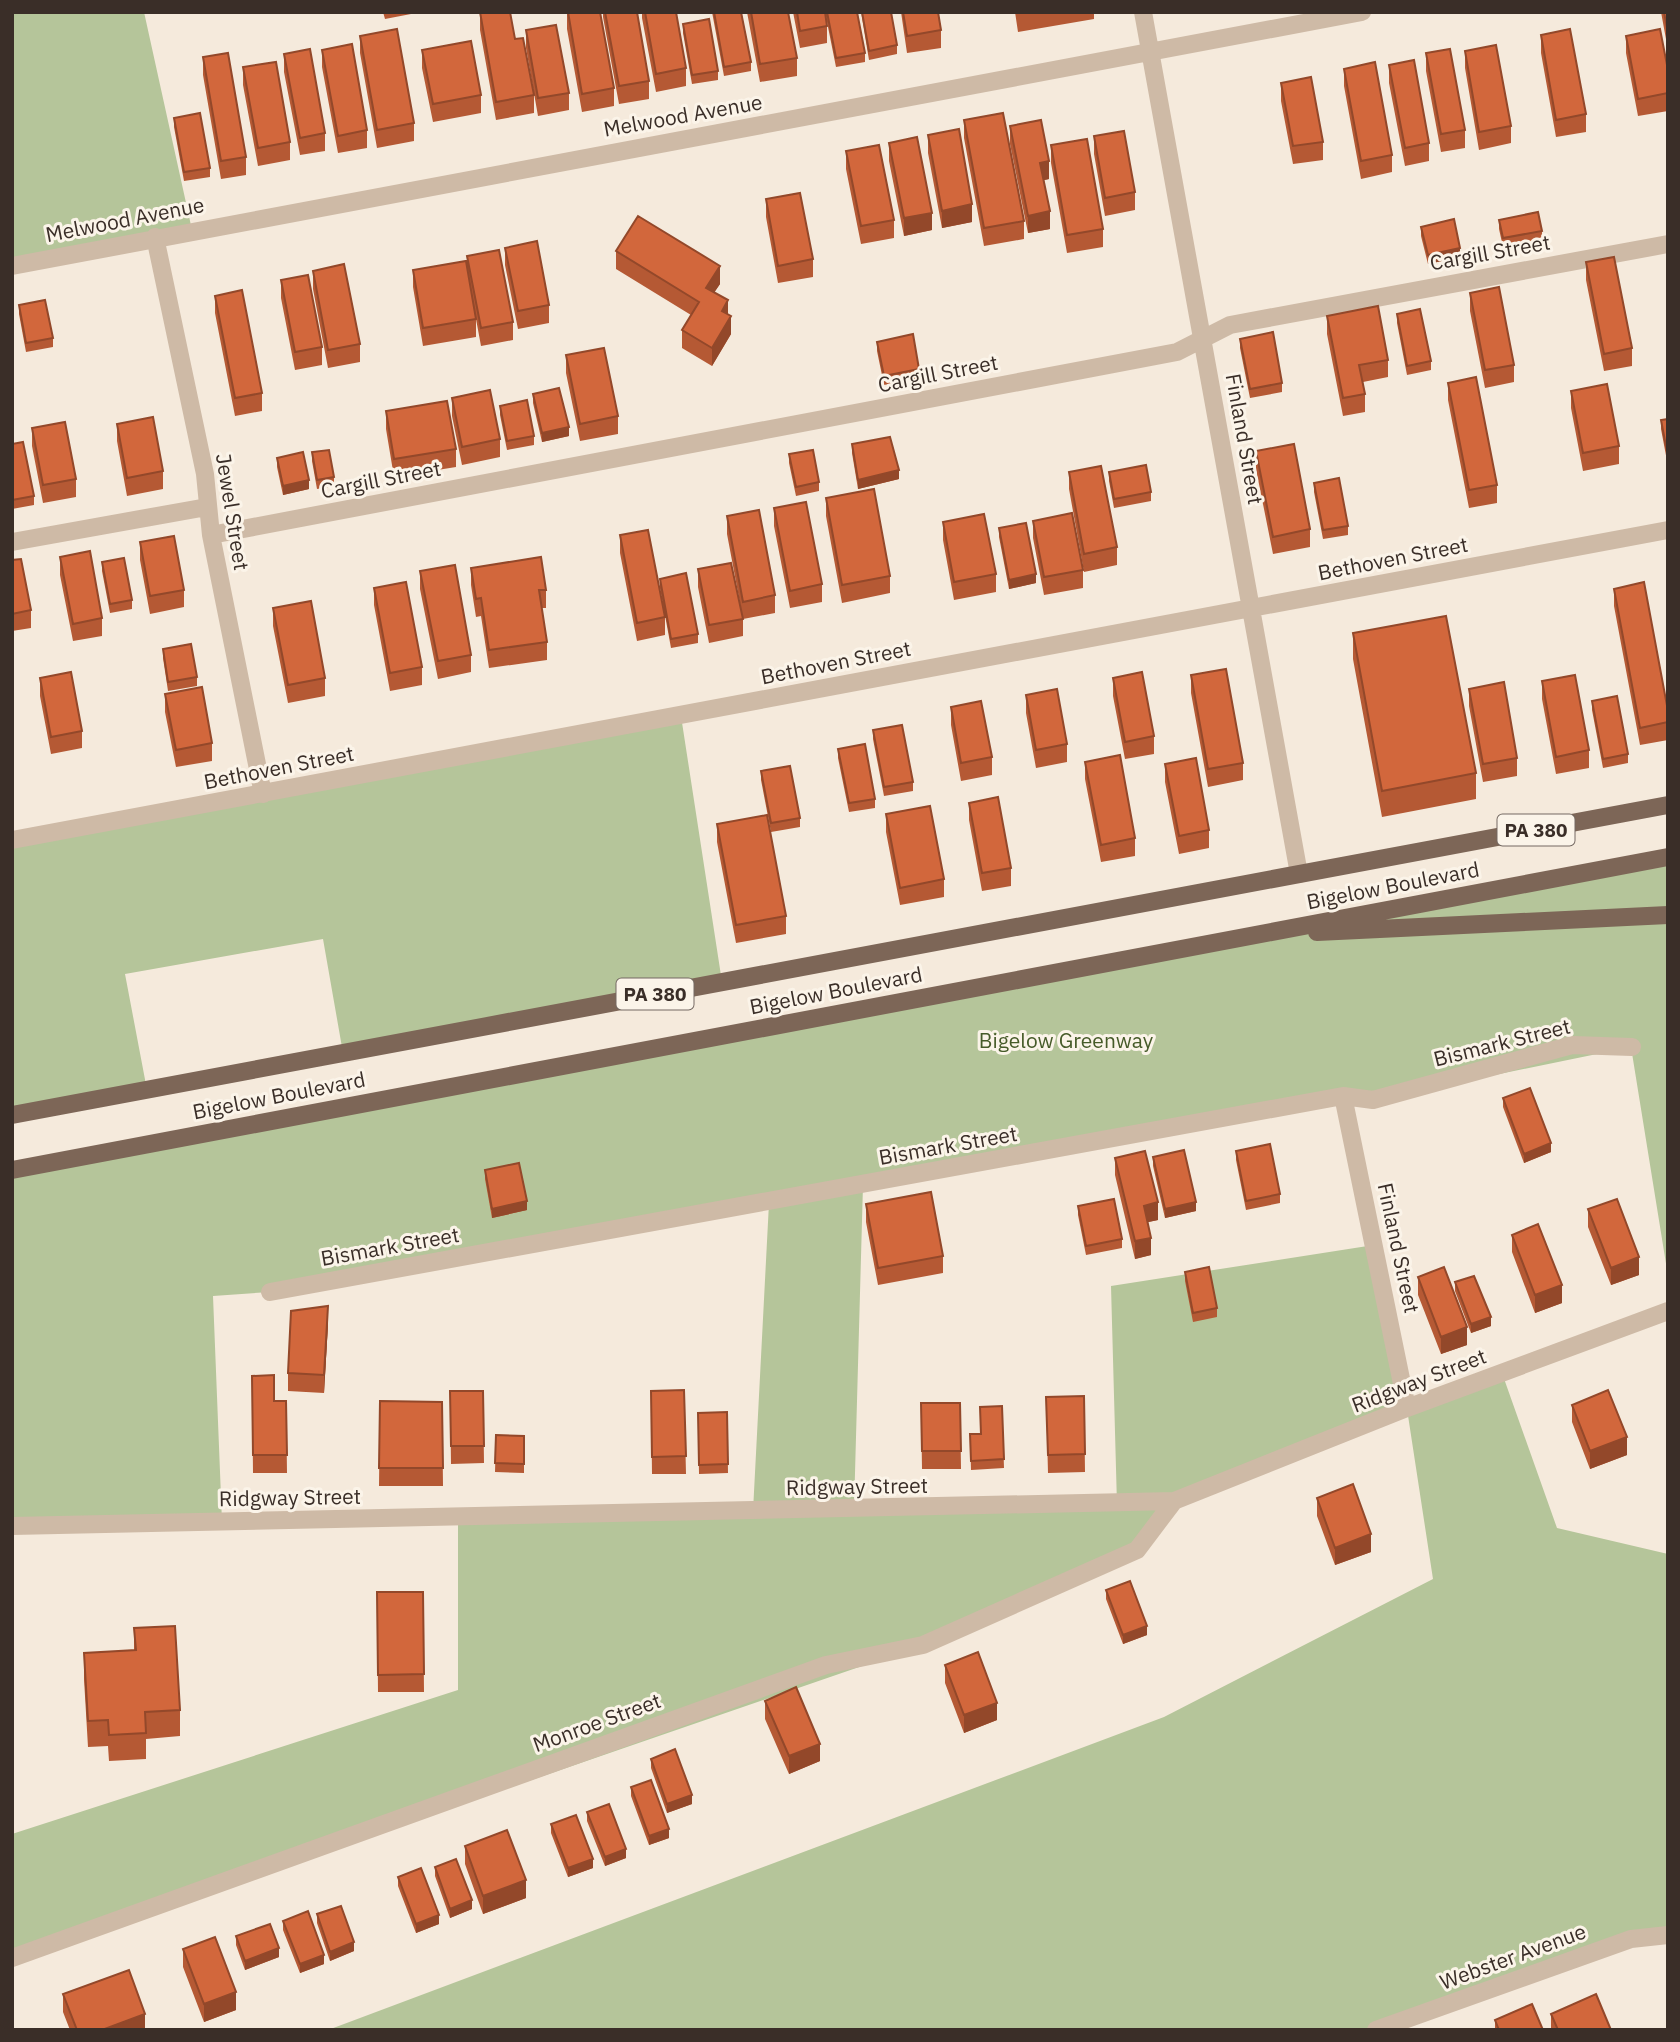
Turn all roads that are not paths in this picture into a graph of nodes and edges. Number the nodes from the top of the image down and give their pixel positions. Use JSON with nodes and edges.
{"nodes":[{"id":1,"x":1143,"y":12,"type":"edge"},
{"id":2,"x":1362,"y":12,"type":"edge"},
{"id":3,"x":1150,"y":53,"type":"junction"},
{"id":4,"x":155,"y":237,"type":"junction"},
{"id":5,"x":1668,"y":244,"type":"edge"},
{"id":6,"x":12,"y":266,"type":"edge"},
{"id":7,"x":1203,"y":338,"type":"junction"},
{"id":8,"x":207,"y":507,"type":"junction"},
{"id":9,"x":1668,"y":530,"type":"edge"},
{"id":10,"x":211,"y":535,"type":"junction"},
{"id":11,"x":12,"y":542,"type":"edge"},
{"id":12,"x":1251,"y":609,"type":"junction"},
{"id":13,"x":263,"y":794,"type":"junction"},
{"id":14,"x":1668,"y":805,"type":"edge"},
{"id":15,"x":12,"y":840,"type":"edge"},
{"id":16,"x":1668,"y":857,"type":"edge"},
{"id":17,"x":1298,"y":874,"type":"junction"},
{"id":18,"x":1668,"y":915,"type":"edge"},
{"id":19,"x":1250,"y":936,"type":"junction"},
{"id":20,"x":1632,"y":1047,"type":"dead end"},
{"id":21,"x":1343,"y":1096,"type":"junction"},
{"id":22,"x":12,"y":1115,"type":"edge"},
{"id":23,"x":12,"y":1170,"type":"edge"},
{"id":24,"x":270,"y":1292,"type":"dead end"},
{"id":25,"x":1668,"y":1311,"type":"edge"},
{"id":26,"x":1407,"y":1408,"type":"junction"},
{"id":27,"x":1174,"y":1501,"type":"junction"},
{"id":28,"x":12,"y":1526,"type":"edge"},
{"id":29,"x":1668,"y":1936,"type":"edge"},
{"id":30,"x":12,"y":1958,"type":"edge"},
{"id":31,"x":1376,"y":2030,"type":"edge"}],
"edges":[{"from":1,"to":3,"type":"street","name":"Finland Street"},
{"from":2,"to":3,"type":"street","name":"Melwood Avenue"},
{"from":3,"to":4,"type":"street","name":"Melwood Avenue"},
{"from":3,"to":7,"type":"street","name":"Finland Street"},
{"from":4,"to":6,"type":"street","name":"Melwood Avenue"},
{"from":4,"to":8,"type":"street","name":"Jewel Street"},
{"from":5,"to":7,"type":"street","name":"Cargill Street"},
{"from":7,"to":10,"type":"street","name":"Cargill Street"},
{"from":7,"to":12,"type":"street","name":"Finland Street"},
{"from":8,"to":10,"type":"street","name":"Jewel Street"},
{"from":8,"to":11,"type":"street"},
{"from":9,"to":12,"type":"street","name":"Bethoven Street"},
{"from":10,"to":13,"type":"street","name":"Jewel Street"},
{"from":12,"to":13,"type":"street","name":"Bethoven Street"},
{"from":12,"to":17,"type":"street","name":"Finland Street"},
{"from":13,"to":15,"type":"street","name":"Bethoven Street"},
{"from":14,"to":17,"type":"main road","name":"Bigelow Boulevard","number":"PA 380"},
{"from":16,"to":19,"type":"main road","name":"Bigelow Boulevard","number":"PA 380"},
{"from":17,"to":22,"type":"main road","name":"Bigelow Boulevard","number":"PA 380"},
{"from":18,"to":19,"type":"main road"},
{"from":19,"to":23,"type":"main road","name":"Bigelow Boulevard","number":"PA 380"},
{"from":20,"to":21,"type":"street","name":"Bismark Street"},
{"from":21,"to":24,"type":"street","name":"Bismark Street"},
{"from":21,"to":26,"type":"street","name":"Finland Street"},
{"from":25,"to":26,"type":"street","name":"Ridgway Street"},
{"from":26,"to":27,"type":"street","name":"Ridgway Street"},
{"from":27,"to":28,"type":"street","name":"Ridgway Street"},
{"from":27,"to":30,"type":"street","name":"Monroe Street"},
{"from":29,"to":31,"type":"street","name":"Webster Avenue"}]}
